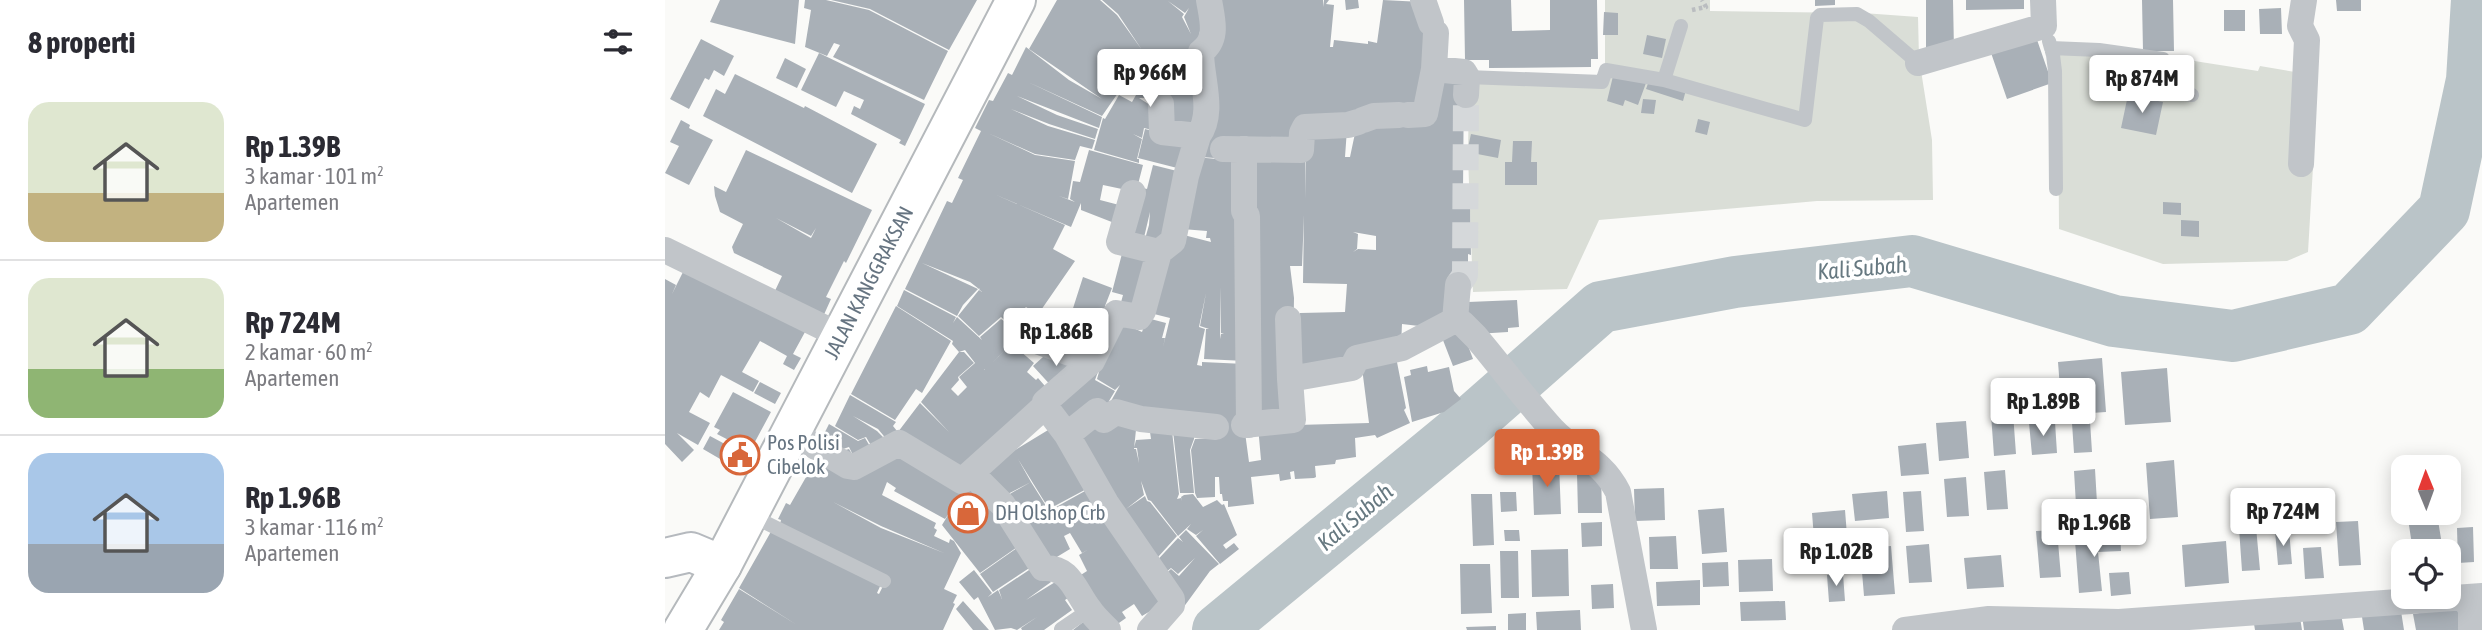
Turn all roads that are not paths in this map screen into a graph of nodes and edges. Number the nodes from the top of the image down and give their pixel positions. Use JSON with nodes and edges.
{"nodes":[{"id":1,"x":1016,"y":0,"type":"edge"},
{"id":2,"x":1209,"y":0,"type":"edge"},
{"id":3,"x":2043,"y":0,"type":"edge"},
{"id":4,"x":2304,"y":0,"type":"edge"},
{"id":5,"x":1430,"y":19,"type":"edge"},
{"id":6,"x":1681,"y":26,"type":"dead end"},
{"id":7,"x":2047,"y":37,"type":"junction"},
{"id":8,"x":1918,"y":63,"type":"joint"},
{"id":9,"x":1434,"y":69,"type":"junction"},
{"id":10,"x":1664,"y":80,"type":"junction"},
{"id":11,"x":1467,"y":86,"type":"joint"},
{"id":12,"x":2192,"y":95,"type":"dead end"},
{"id":13,"x":1161,"y":104,"type":"dead end"},
{"id":14,"x":1212,"y":146,"type":"junction"},
{"id":15,"x":2301,"y":164,"type":"dead end"},
{"id":16,"x":2056,"y":189,"type":"dead end"},
{"id":17,"x":1133,"y":193,"type":"dead end"},
{"id":18,"x":665,"y":250,"type":"edge"},
{"id":19,"x":1159,"y":252,"type":"junction"},
{"id":20,"x":1458,"y":285,"type":"tunnel mouth"},
{"id":21,"x":1288,"y":319,"type":"dead end"},
{"id":22,"x":1455,"y":320,"type":"junction"},
{"id":23,"x":841,"y":336,"type":"junction"},
{"id":24,"x":1034,"y":340,"type":"dead end"},
{"id":25,"x":1092,"y":361,"type":"junction"},
{"id":26,"x":1290,"y":379,"type":"junction"},
{"id":27,"x":1045,"y":406,"type":"junction"},
{"id":28,"x":1216,"y":427,"type":"dead end"},
{"id":29,"x":791,"y":432,"type":"junction"},
{"id":30,"x":1067,"y":435,"type":"junction"},
{"id":31,"x":966,"y":477,"type":"junction"},
{"id":32,"x":749,"y":514,"type":"junction"},
{"id":33,"x":665,"y":558,"type":"edge"},
{"id":34,"x":722,"y":565,"type":"junction"},
{"id":35,"x":884,"y":581,"type":"dead end"},
{"id":36,"x":2476,"y":597,"type":"edge"},
{"id":37,"x":1089,"y":610,"type":"junction"},
{"id":38,"x":665,"y":618,"type":"edge"},
{"id":39,"x":2346,"y":618,"type":"edge"},
{"id":40,"x":2242,"y":622,"type":"edge"},
{"id":41,"x":2088,"y":626,"type":"edge"},
{"id":42,"x":1061,"y":629,"type":"edge"},
{"id":43,"x":1640,"y":629,"type":"edge"},
{"id":44,"x":683,"y":630,"type":"edge"},
{"id":45,"x":1108,"y":630,"type":"edge"},
{"id":46,"x":1150,"y":630,"type":"edge"},
{"id":47,"x":1905,"y":630,"type":"edge"},
{"id":48,"x":2471,"y":630,"type":"edge"}],
"edges":[{"from":1,"to":23,"type":"main road","name":"JALAN KANGGRAKSAN"},
{"from":2,"to":14,"type":"street"},
{"from":3,"to":7,"type":"street"},
{"from":4,"to":15,"type":"street"},
{"from":5,"to":9,"type":"street"},
{"from":6,"to":10,"type":"lane"},
{"from":7,"to":8,"type":"street"},
{"from":7,"to":12,"type":"lane"},
{"from":7,"to":16,"type":"lane"},
{"from":8,"to":10,"type":"lane"},
{"from":9,"to":11,"type":"street"},
{"from":9,"to":14,"type":"street"},
{"from":10,"to":11,"type":"lane"},
{"from":13,"to":14,"type":"street"},
{"from":14,"to":19,"type":"street"},
{"from":14,"to":26,"type":"street"},
{"from":17,"to":19,"type":"street"},
{"from":18,"to":23,"type":"street"},
{"from":19,"to":25,"type":"street"},
{"from":20,"to":22,"type":"street"},
{"from":21,"to":26,"type":"street"},
{"from":22,"to":26,"type":"street"},
{"from":22,"to":43,"type":"street"},
{"from":23,"to":29,"type":"main road","name":"JALAN KANGGRAKSAN"},
{"from":24,"to":25,"type":"street"},
{"from":25,"to":27,"type":"street"},
{"from":27,"to":30,"type":"street"},
{"from":27,"to":31,"type":"street"},
{"from":28,"to":30,"type":"street"},
{"from":29,"to":31,"type":"street"},
{"from":29,"to":32,"type":"main road","name":"JALAN KANGGRAKSAN"},
{"from":30,"to":46,"type":"street"},
{"from":31,"to":37,"type":"street"},
{"from":32,"to":34,"type":"main road","name":"JALAN KANGGRAKSAN"},
{"from":32,"to":35,"type":"lane"},
{"from":33,"to":34,"type":"main road"},
{"from":34,"to":44,"type":"main road","name":"JALAN KANGGRAKSAN"},
{"from":36,"to":39,"type":"street"},
{"from":36,"to":48,"type":"street"},
{"from":37,"to":42,"type":"lane"},
{"from":37,"to":45,"type":"street"},
{"from":38,"to":44,"type":"main road"},
{"from":39,"to":40,"type":"street"},
{"from":40,"to":41,"type":"street"},
{"from":41,"to":47,"type":"street"}]}
